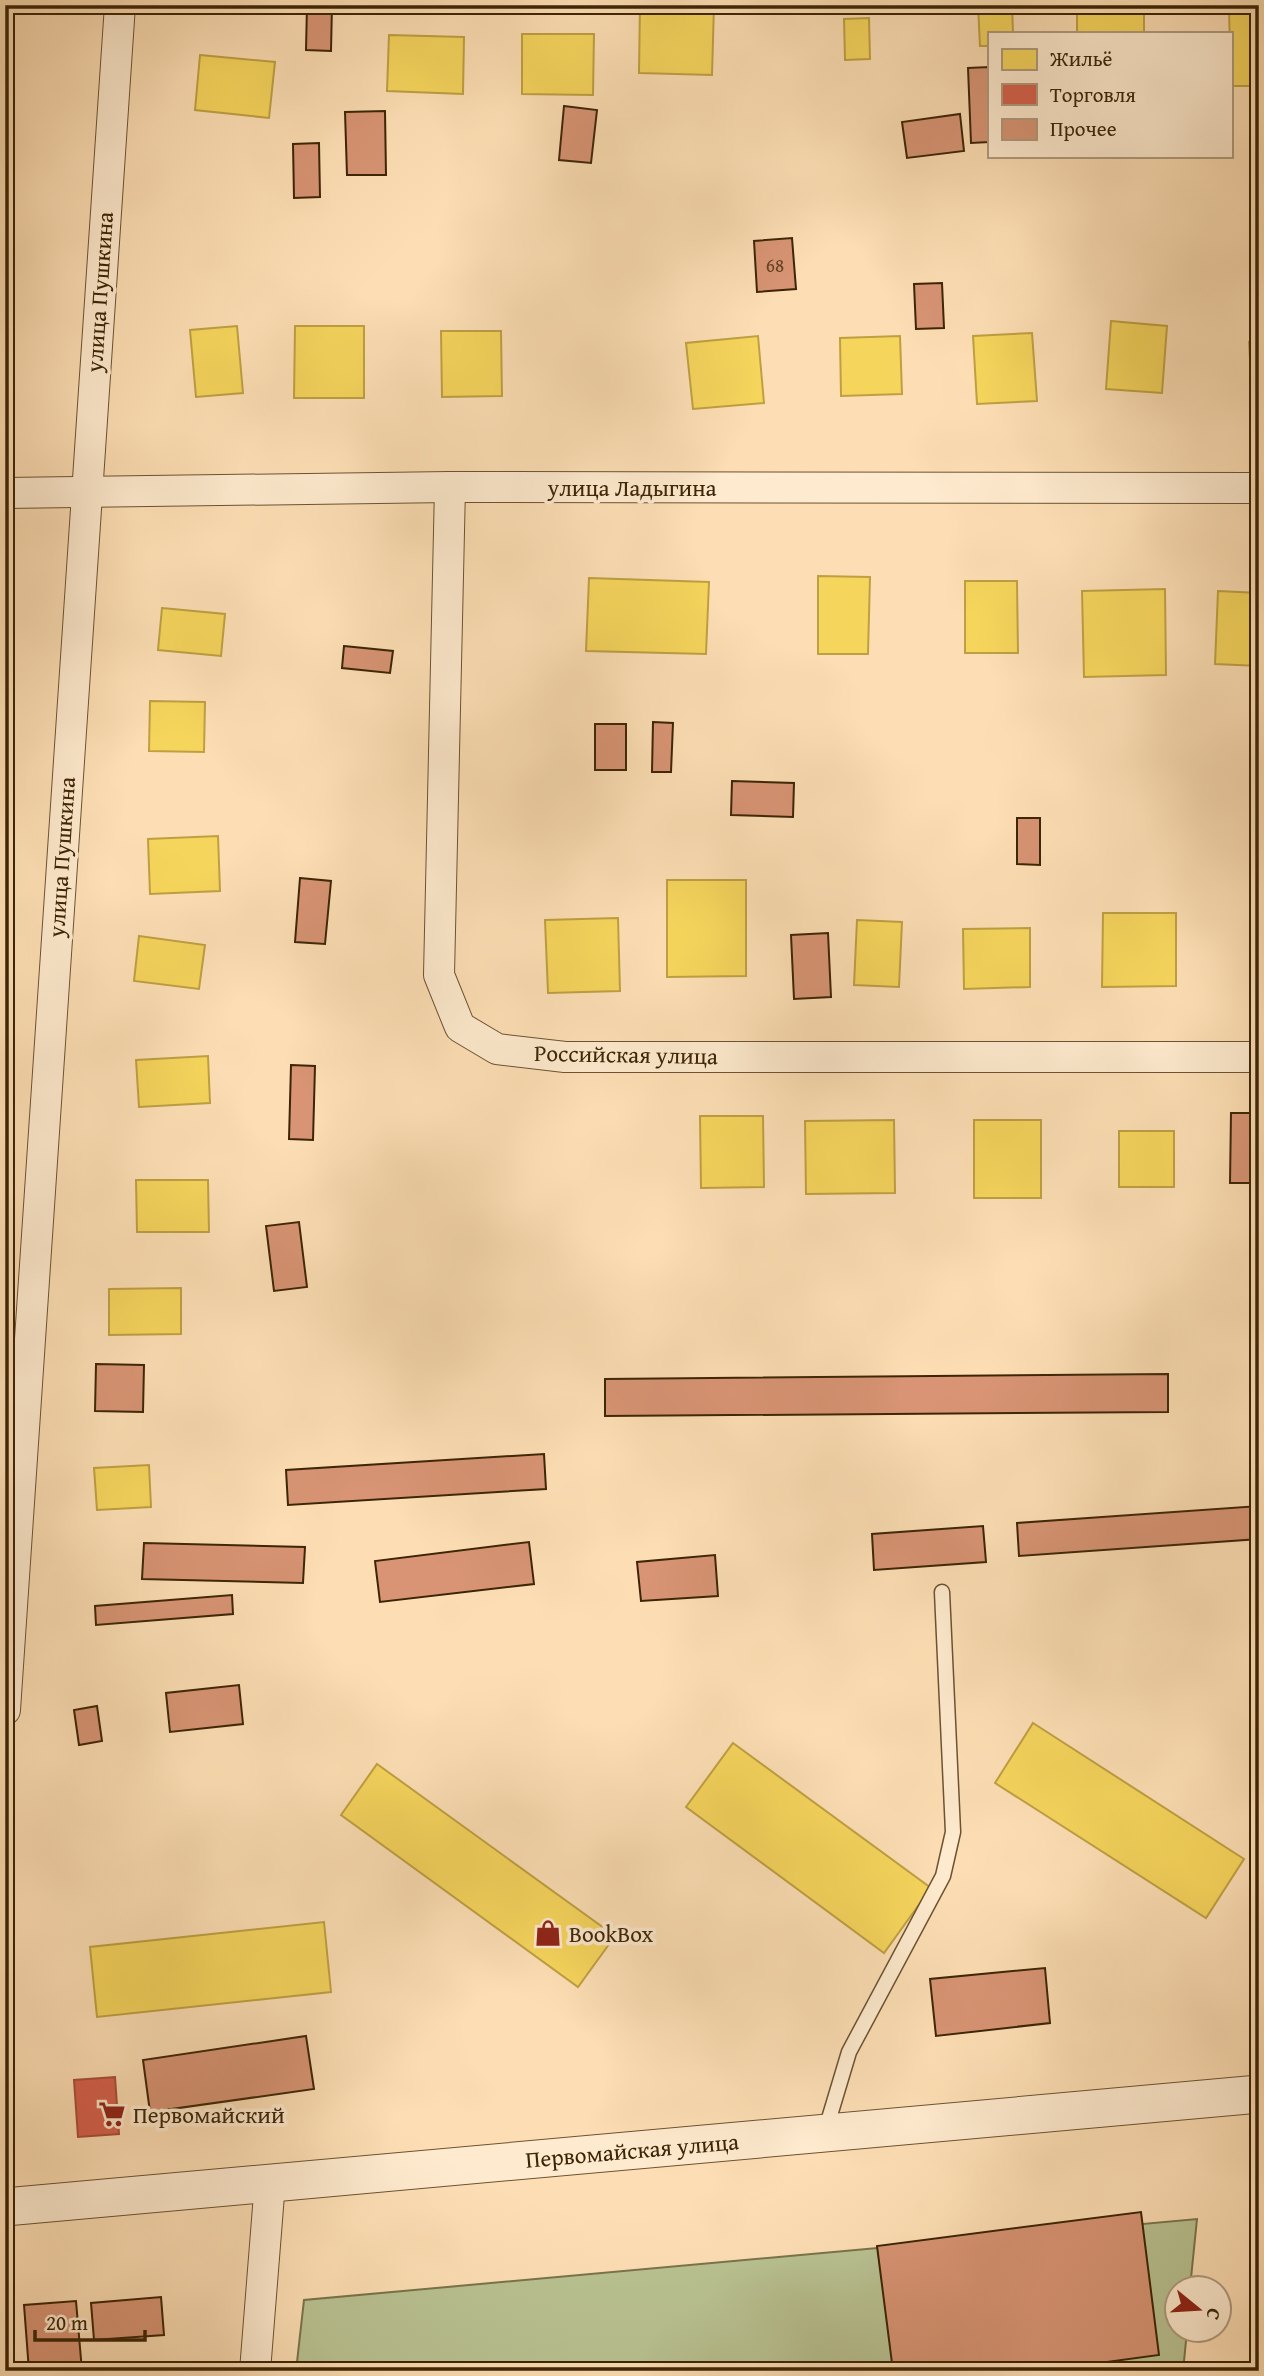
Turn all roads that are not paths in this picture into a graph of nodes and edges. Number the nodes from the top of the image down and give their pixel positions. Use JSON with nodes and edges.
{"nodes":[{"id":1,"x":120,"y":5,"type":"edge"},
{"id":2,"x":450,"y":487,"type":"junction"},
{"id":3,"x":1259,"y":488,"type":"edge"},
{"id":4,"x":5,"y":493,"type":"edge"},
{"id":5,"x":85,"y":494,"type":"junction"},
{"id":6,"x":1259,"y":1057,"type":"edge"},
{"id":7,"x":942,"y":1592,"type":"dead end"},
{"id":8,"x":5,"y":1710,"type":"edge"},
{"id":9,"x":1259,"y":2094,"type":"edge"},
{"id":10,"x":825,"y":2133,"type":"junction"},
{"id":11,"x":270,"y":2182,"type":"junction"},
{"id":12,"x":5,"y":2207,"type":"edge"},
{"id":13,"x":256,"y":2371,"type":"edge"}],
"edges":[{"from":1,"to":5,"type":"street","name":"улица Пушкина"},
{"from":2,"to":3,"type":"street","name":"улица Ладыгина"},
{"from":2,"to":5,"type":"street","name":"улица Ладыгина"},
{"from":2,"to":6,"type":"street","name":"Российская улица"},
{"from":4,"to":5,"type":"street","name":"улица Ладыгина"},
{"from":5,"to":8,"type":"street","name":"улица Пушкина"},
{"from":7,"to":10,"type":"lane"},
{"from":9,"to":10,"type":"street","name":"Первомайская улица"},
{"from":10,"to":11,"type":"street","name":"Первомайская улица"},
{"from":11,"to":12,"type":"street","name":"Первомайская улица"},
{"from":11,"to":13,"type":"street"}]}
